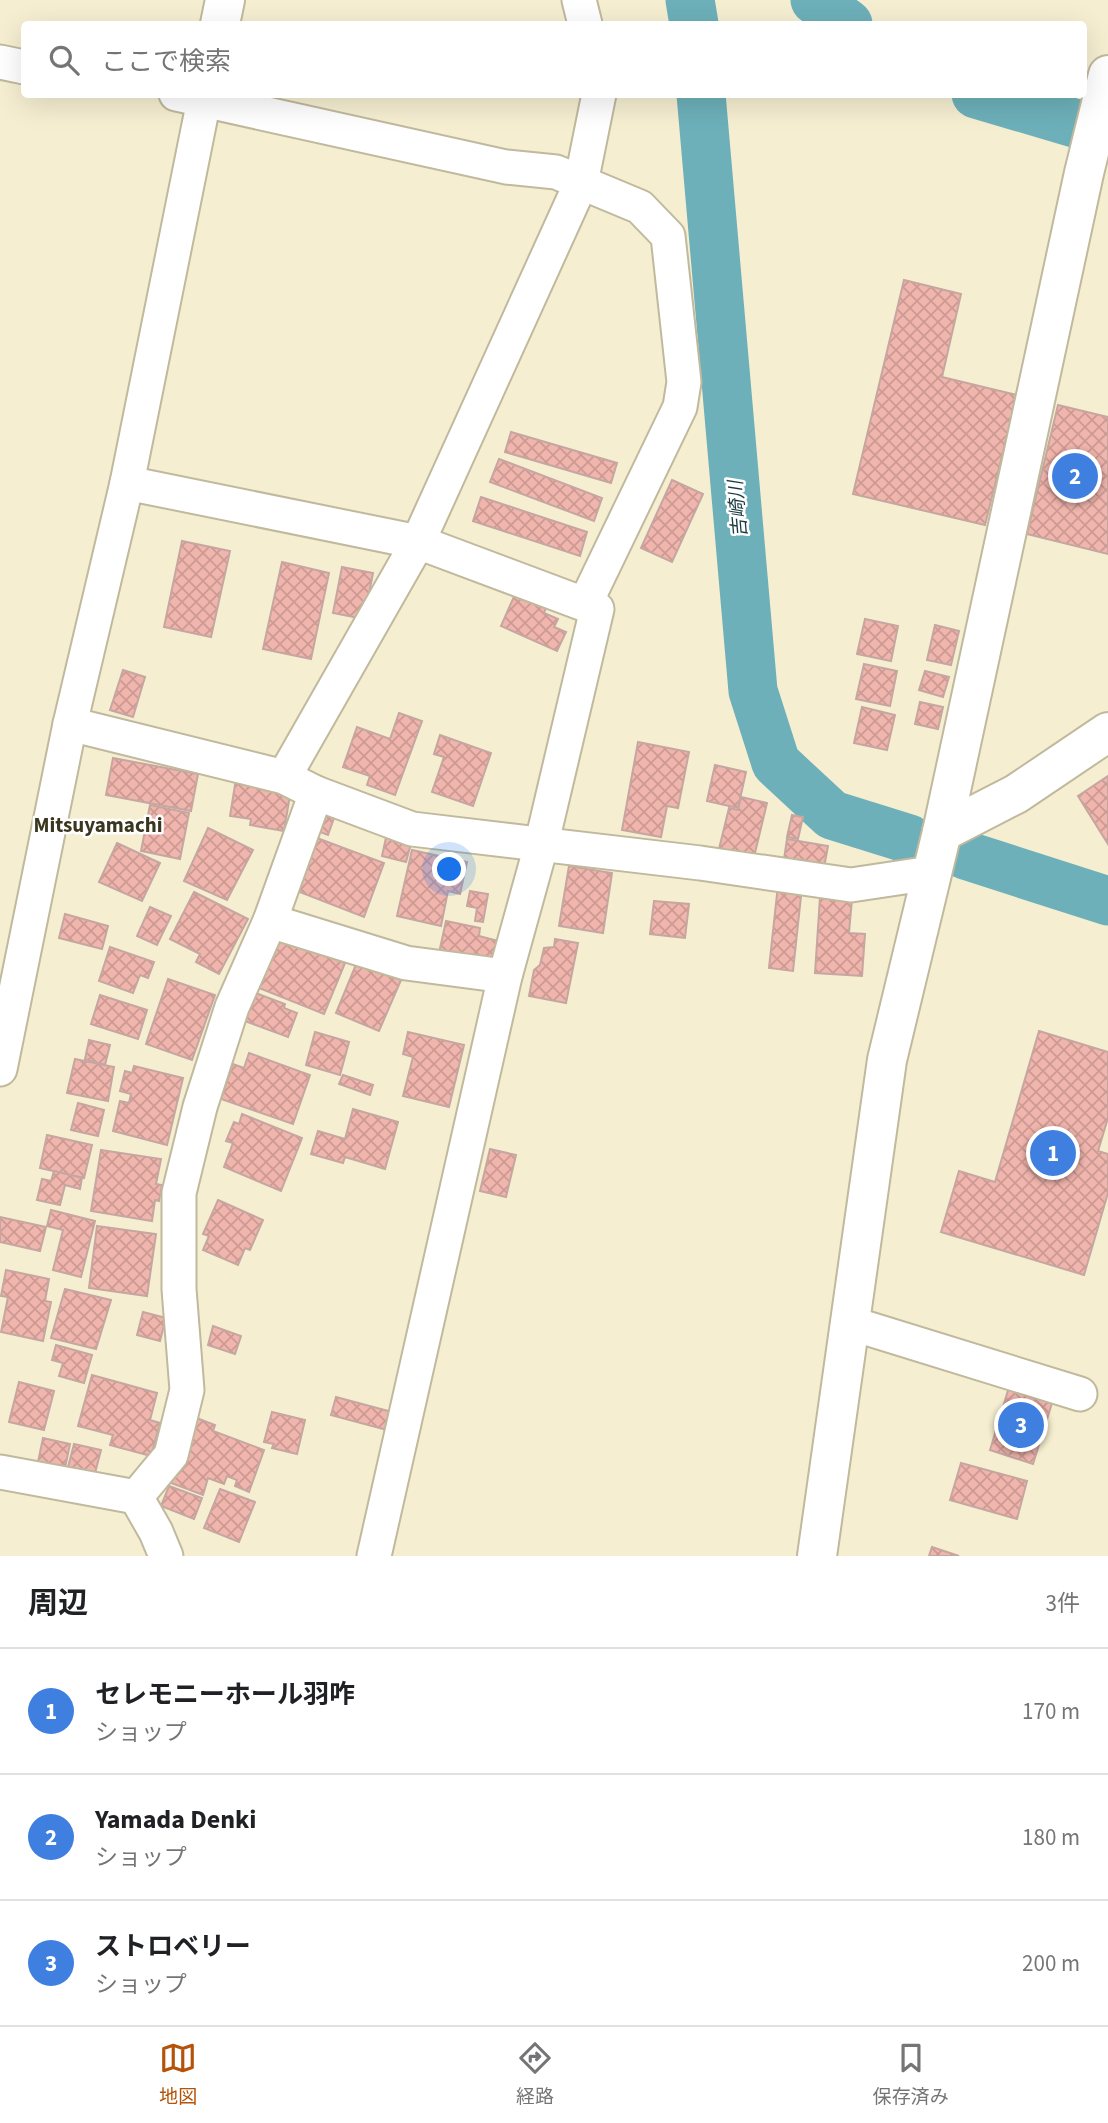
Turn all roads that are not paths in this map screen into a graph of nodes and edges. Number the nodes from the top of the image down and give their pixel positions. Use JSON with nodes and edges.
{"nodes":[{"id":1,"x":225,"y":0,"type":"edge"},
{"id":2,"x":579,"y":0,"type":"edge"},
{"id":3,"x":221,"y":21,"type":"edge"},
{"id":4,"x":584,"y":21,"type":"edge"},
{"id":5,"x":0,"y":62,"type":"edge"},
{"id":6,"x":21,"y":66,"type":"edge"},
{"id":7,"x":1105,"y":86,"type":"edge"},
{"id":8,"x":195,"y":98,"type":"edge"},
{"id":9,"x":204,"y":98,"type":"edge"},
{"id":10,"x":598,"y":98,"type":"edge"},
{"id":11,"x":581,"y":183,"type":"junction"},
{"id":12,"x":127,"y":484,"type":"junction"},
{"id":13,"x":418,"y":542,"type":"junction"},
{"id":14,"x":585,"y":604,"type":"junction"},
{"id":15,"x":70,"y":724,"type":"junction"},
{"id":16,"x":1108,"y":732,"type":"edge"},
{"id":17,"x":284,"y":777,"type":"junction"},
{"id":18,"x":316,"y":793,"type":"junction"},
{"id":19,"x":942,"y":832,"type":"junction"},
{"id":20,"x":541,"y":846,"type":"junction"},
{"id":21,"x":931,"y":873,"type":"junction"},
{"id":22,"x":270,"y":922,"type":"junction"},
{"id":23,"x":505,"y":976,"type":"junction"},
{"id":24,"x":0,"y":1069,"type":"edge"},
{"id":25,"x":850,"y":1323,"type":"junction"},
{"id":26,"x":1080,"y":1394,"type":"dead end"},
{"id":27,"x":0,"y":1472,"type":"edge"},
{"id":28,"x":136,"y":1497,"type":"junction"},
{"id":29,"x":156,"y":1548,"type":"edge"},
{"id":30,"x":374,"y":1556,"type":"edge"},
{"id":31,"x":817,"y":1556,"type":"edge"}],
"edges":[{"from":1,"to":3,"type":"street"},
{"from":2,"to":4,"type":"street"},
{"from":5,"to":6,"type":"street"},
{"from":7,"to":19,"type":"street"},
{"from":8,"to":12,"type":"street"},
{"from":9,"to":11,"type":"street"},
{"from":10,"to":11,"type":"street"},
{"from":11,"to":13,"type":"street"},
{"from":11,"to":14,"type":"street"},
{"from":12,"to":13,"type":"street"},
{"from":12,"to":15,"type":"street"},
{"from":13,"to":14,"type":"street"},
{"from":13,"to":17,"type":"street"},
{"from":14,"to":20,"type":"street"},
{"from":15,"to":17,"type":"street"},
{"from":15,"to":24,"type":"street"},
{"from":16,"to":19,"type":"street"},
{"from":17,"to":18,"type":"street"},
{"from":18,"to":20,"type":"street"},
{"from":18,"to":22,"type":"street"},
{"from":19,"to":21,"type":"street"},
{"from":20,"to":21,"type":"street"},
{"from":20,"to":23,"type":"street"},
{"from":21,"to":25,"type":"street"},
{"from":22,"to":23,"type":"street"},
{"from":22,"to":28,"type":"street"},
{"from":23,"to":30,"type":"street"},
{"from":25,"to":26,"type":"street"},
{"from":25,"to":31,"type":"street"},
{"from":27,"to":28,"type":"street"},
{"from":28,"to":29,"type":"street"}]}
